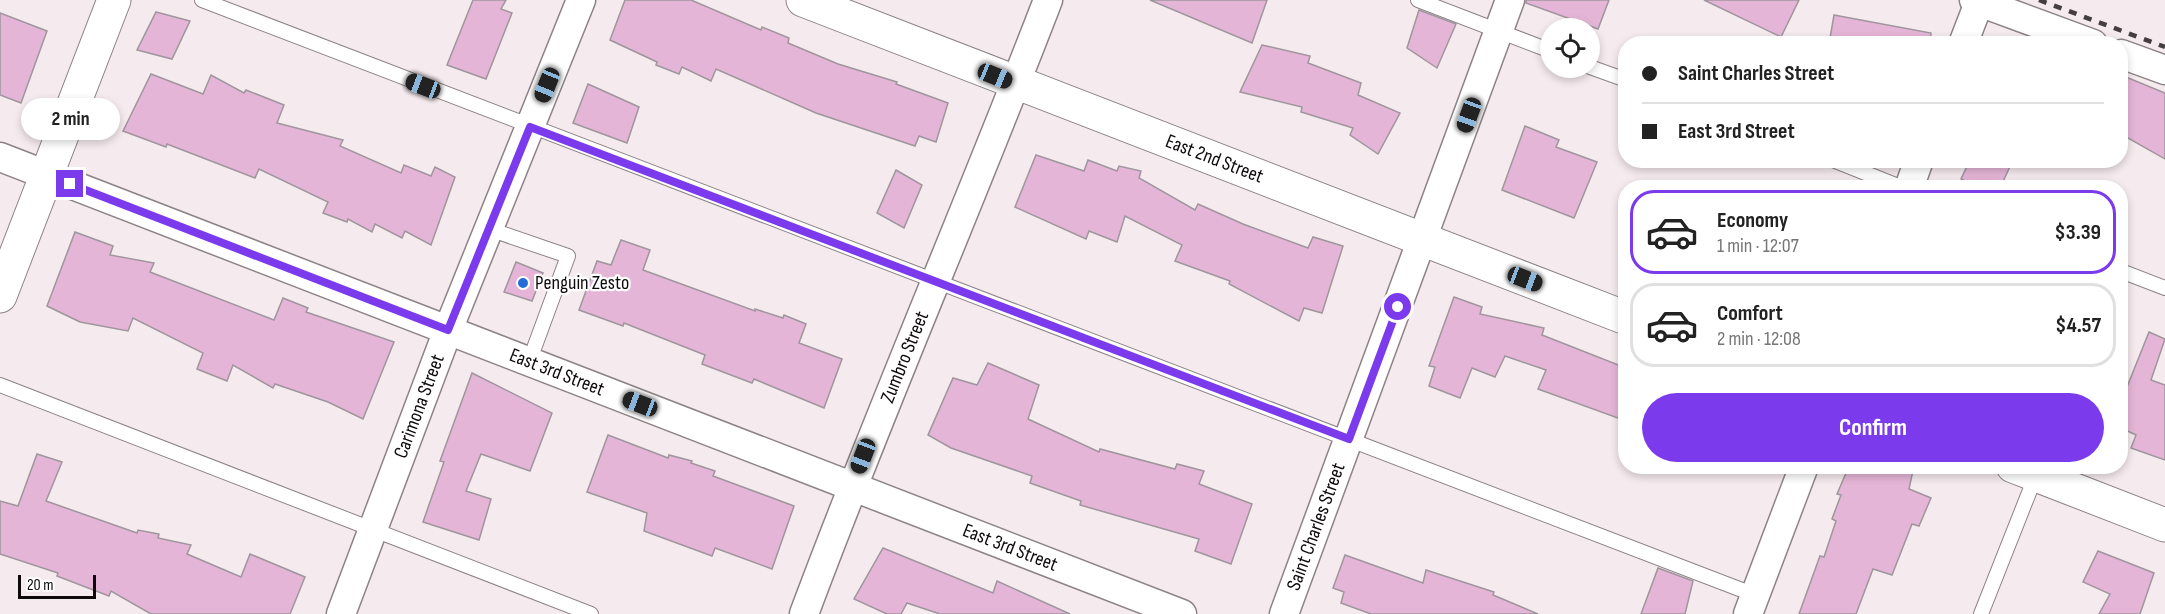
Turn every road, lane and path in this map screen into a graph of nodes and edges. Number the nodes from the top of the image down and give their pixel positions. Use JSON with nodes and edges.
{"nodes":[{"id":1,"x":114,"y":0,"type":"edge"},
{"id":2,"x":202,"y":0,"type":"edge"},
{"id":3,"x":581,"y":0,"type":"edge"},
{"id":4,"x":803,"y":0,"type":"edge"},
{"id":5,"x":1048,"y":0,"type":"edge"},
{"id":6,"x":1418,"y":0,"type":"edge"},
{"id":7,"x":1510,"y":0,"type":"edge"},
{"id":8,"x":1978,"y":1,"type":"edge"},
{"id":9,"x":1499,"y":32,"type":"junction"},
{"id":10,"x":1966,"y":36,"type":"edge"},
{"id":11,"x":2072,"y":36,"type":"edge"},
{"id":12,"x":1540,"y":47,"type":"edge"},
{"id":13,"x":2128,"y":57,"type":"edge"},
{"id":14,"x":2165,"y":70,"type":"edge"},
{"id":15,"x":1600,"y":71,"type":"edge"},
{"id":16,"x":1618,"y":77,"type":"edge"},
{"id":17,"x":1016,"y":84,"type":"junction"},
{"id":18,"x":530,"y":127,"type":"junction"},
{"id":19,"x":0,"y":157,"type":"edge"},
{"id":20,"x":1853,"y":168,"type":"edge"},
{"id":21,"x":47,"y":175,"type":"junction"},
{"id":22,"x":1883,"y":180,"type":"edge"},
{"id":23,"x":489,"y":229,"type":"junction"},
{"id":24,"x":1423,"y":240,"type":"junction"},
{"id":25,"x":2128,"y":274,"type":"edge"},
{"id":26,"x":934,"y":283,"type":"junction"},
{"id":27,"x":2165,"y":288,"type":"edge"},
{"id":28,"x":0,"y":296,"type":"edge"},
{"id":29,"x":1618,"y":315,"type":"edge"},
{"id":30,"x":448,"y":330,"type":"junction"},
{"id":31,"x":529,"y":362,"type":"junction"},
{"id":32,"x":0,"y":385,"type":"edge"},
{"id":33,"x":1349,"y":439,"type":"junction"},
{"id":34,"x":1801,"y":474,"type":"edge"},
{"id":35,"x":2024,"y":474,"type":"edge"},
{"id":36,"x":2033,"y":474,"type":"edge"},
{"id":37,"x":852,"y":486,"type":"junction"},
{"id":38,"x":2165,"y":525,"type":"edge"},
{"id":39,"x":372,"y":531,"type":"junction"},
{"id":40,"x":1751,"y":605,"type":"edge"},
{"id":41,"x":341,"y":614,"type":"edge"},
{"id":42,"x":591,"y":614,"type":"edge"},
{"id":43,"x":804,"y":614,"type":"edge"},
{"id":44,"x":1182,"y":614,"type":"edge"},
{"id":45,"x":1284,"y":614,"type":"edge"},
{"id":46,"x":1981,"y":614,"type":"edge"}],
"edges":[{"from":1,"to":21,"type":"street"},
{"from":2,"to":18,"type":"lane"},
{"from":3,"to":18,"type":"street","name":"Carimona Street"},
{"from":4,"to":17,"type":"street","name":"East 2nd Street"},
{"from":5,"to":17,"type":"street","name":"Zumbro Street"},
{"from":6,"to":9,"type":"lane"},
{"from":7,"to":9,"type":"street","name":"Saint Charles Street"},
{"from":8,"to":10,"type":"street"},
{"from":8,"to":11,"type":"street"},
{"from":9,"to":12,"type":"lane"},
{"from":9,"to":24,"type":"street","name":"Saint Charles Street"},
{"from":13,"to":14,"type":"street"},
{"from":15,"to":16,"type":"lane"},
{"from":17,"to":24,"type":"street","name":"East 2nd Street"},
{"from":17,"to":26,"type":"street","name":"Zumbro Street"},
{"from":18,"to":23,"type":"street","name":"Carimona Street"},
{"from":18,"to":26,"type":"lane"},
{"from":19,"to":21,"type":"street","name":"East 3rd Street"},
{"from":20,"to":22,"type":"lane"},
{"from":21,"to":28,"type":"street"},
{"from":21,"to":30,"type":"street","name":"East 3rd Street"},
{"from":23,"to":30,"type":"street","name":"Carimona Street"},
{"from":23,"to":31,"type":"lane"},
{"from":24,"to":29,"type":"street","name":"East 2nd Street"},
{"from":24,"to":33,"type":"street","name":"Saint Charles Street"},
{"from":25,"to":27,"type":"lane"},
{"from":26,"to":33,"type":"lane"},
{"from":26,"to":37,"type":"street","name":"Zumbro Street"},
{"from":30,"to":31,"type":"street","name":"East 3rd Street"},
{"from":30,"to":39,"type":"street","name":"Carimona Street"},
{"from":31,"to":37,"type":"street","name":"East 3rd Street"},
{"from":32,"to":39,"type":"lane"},
{"from":33,"to":40,"type":"lane"},
{"from":33,"to":45,"type":"street","name":"Saint Charles Street"},
{"from":34,"to":40,"type":"street"},
{"from":35,"to":46,"type":"lane"},
{"from":36,"to":38,"type":"street"},
{"from":37,"to":43,"type":"street","name":"Zumbro Street"},
{"from":37,"to":44,"type":"street","name":"East 3rd Street"},
{"from":39,"to":41,"type":"street","name":"Carimona Street"},
{"from":39,"to":42,"type":"lane"}]}
